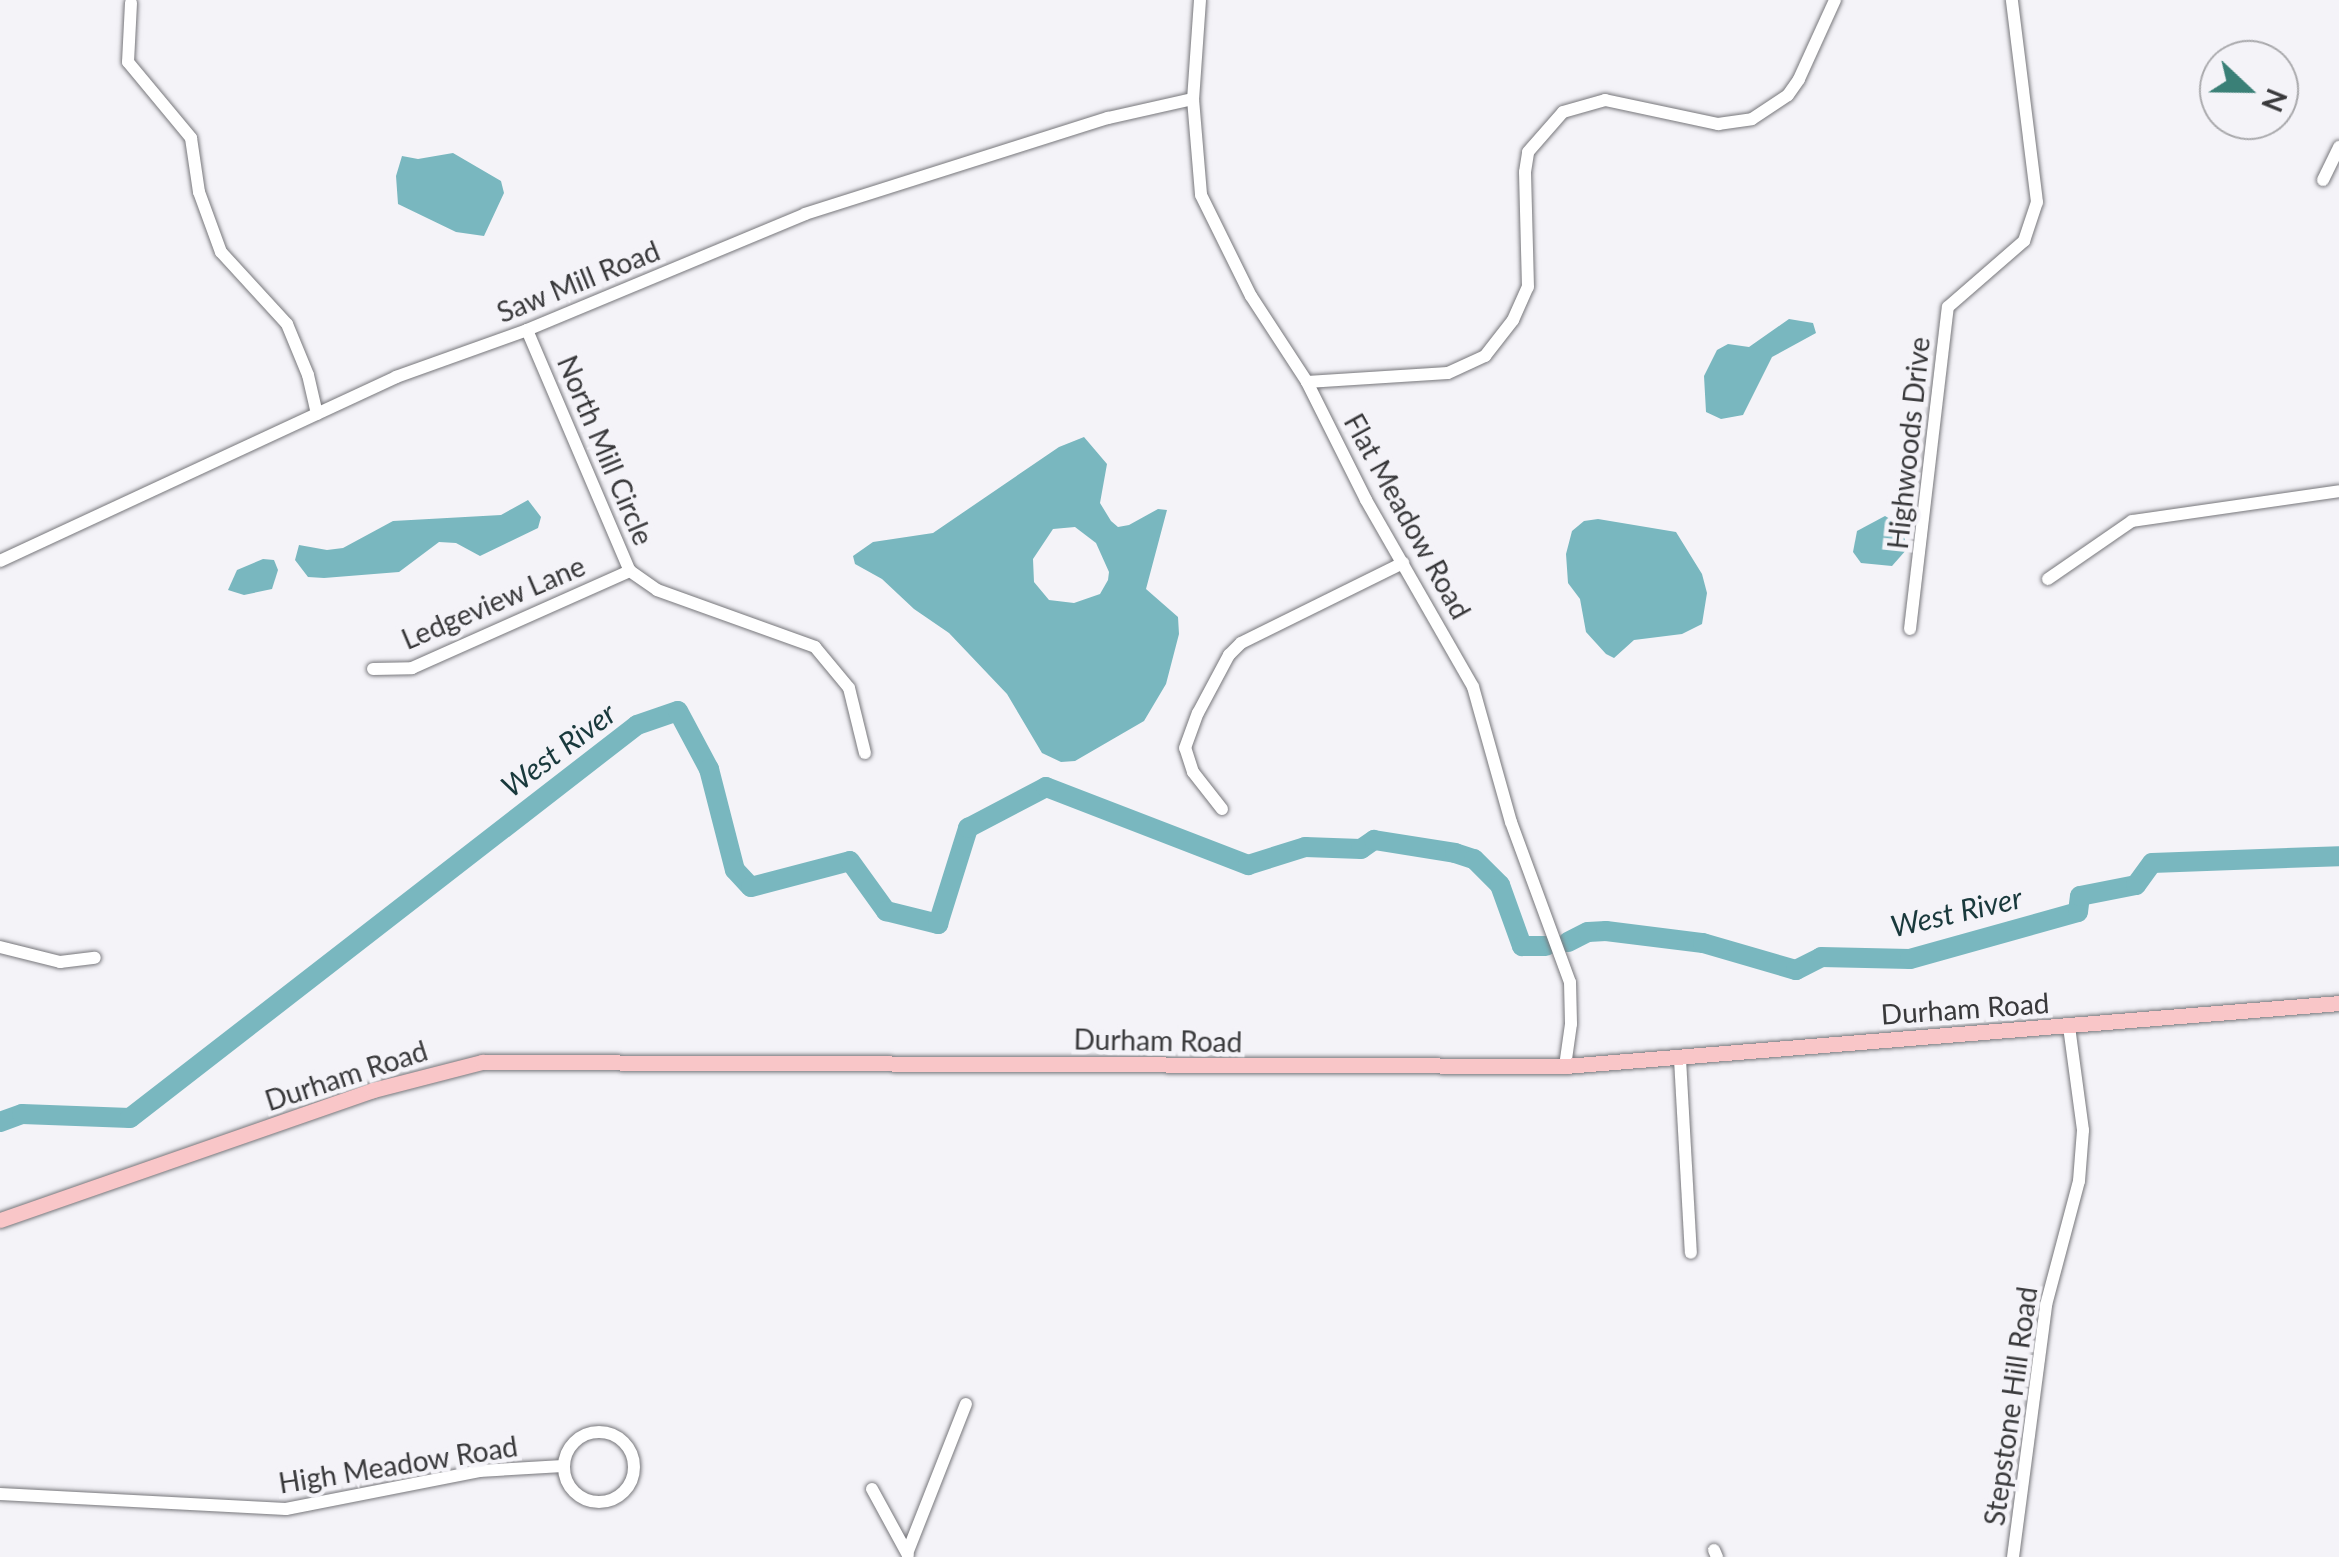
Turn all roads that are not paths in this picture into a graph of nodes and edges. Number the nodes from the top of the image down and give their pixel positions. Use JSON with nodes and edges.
{"nodes":[{"id":1,"x":1200,"y":0,"type":"edge"},
{"id":2,"x":1834,"y":0,"type":"edge"},
{"id":3,"x":2012,"y":0,"type":"edge"},
{"id":4,"x":131,"y":2,"type":"dead end"},
{"id":5,"x":1194,"y":98,"type":"junction"},
{"id":6,"x":2339,"y":147,"type":"edge"},
{"id":7,"x":2323,"y":180,"type":"dead end"},
{"id":8,"x":527,"y":330,"type":"junction"},
{"id":9,"x":1307,"y":382,"type":"junction"},
{"id":10,"x":317,"y":414,"type":"junction"},
{"id":11,"x":2339,"y":490,"type":"edge"},
{"id":12,"x":0,"y":561,"type":"edge"},
{"id":13,"x":1403,"y":563,"type":"junction"},
{"id":14,"x":630,"y":571,"type":"junction"},
{"id":15,"x":2048,"y":580,"type":"dead end"},
{"id":16,"x":1910,"y":630,"type":"dead end"},
{"id":17,"x":374,"y":668,"type":"dead end"},
{"id":18,"x":864,"y":752,"type":"dead end"},
{"id":19,"x":1222,"y":809,"type":"dead end"},
{"id":20,"x":0,"y":947,"type":"edge"},
{"id":21,"x":95,"y":958,"type":"dead end"},
{"id":22,"x":2339,"y":1003,"type":"edge"},
{"id":23,"x":2068,"y":1026,"type":"junction"},
{"id":24,"x":1680,"y":1059,"type":"junction"},
{"id":25,"x":1565,"y":1066,"type":"junction"},
{"id":26,"x":0,"y":1220,"type":"edge"},
{"id":27,"x":1691,"y":1254,"type":"dead end"},
{"id":28,"x":966,"y":1404,"type":"dead end"},
{"id":29,"x":563,"y":1466,"type":"junction"},
{"id":30,"x":872,"y":1489,"type":"dead end"},
{"id":31,"x":0,"y":1494,"type":"edge"},
{"id":32,"x":908,"y":1554,"type":"edge"},
{"id":33,"x":2013,"y":1557,"type":"edge"}],
"edges":[{"from":1,"to":5,"type":"street","name":"Flat Meadow Road"},
{"from":2,"to":9,"type":"street"},
{"from":3,"to":16,"type":"street","name":"Highwoods Drive"},
{"from":4,"to":10,"type":"street"},
{"from":5,"to":8,"type":"street","name":"Saw Mill Road"},
{"from":5,"to":9,"type":"street","name":"Flat Meadow Road"},
{"from":6,"to":7,"type":"street"},
{"from":8,"to":10,"type":"street","name":"Saw Mill Road"},
{"from":8,"to":14,"type":"street","name":"North Mill Circle"},
{"from":9,"to":13,"type":"street","name":"Flat Meadow Road"},
{"from":10,"to":12,"type":"street","name":"Saw Mill Road"},
{"from":11,"to":15,"type":"street"},
{"from":13,"to":19,"type":"street"},
{"from":13,"to":25,"type":"street","name":"Flat Meadow Road"},
{"from":14,"to":17,"type":"street","name":"Ledgeview Lane"},
{"from":14,"to":18,"type":"street","name":"North Mill Circle"},
{"from":20,"to":21,"type":"street"},
{"from":22,"to":23,"type":"main road","name":"Durham Road"},
{"from":23,"to":24,"type":"main road","name":"Durham Road"},
{"from":23,"to":33,"type":"street","name":"Stepstone Hill Road"},
{"from":24,"to":25,"type":"main road","name":"Durham Road"},
{"from":24,"to":27,"type":"street"},
{"from":25,"to":26,"type":"main road","name":"Durham Road"},
{"from":28,"to":32,"type":"street"},
{"from":29,"to":29,"type":"street"},
{"from":29,"to":31,"type":"street","name":"High Meadow Road"},
{"from":30,"to":32,"type":"street"}]}
